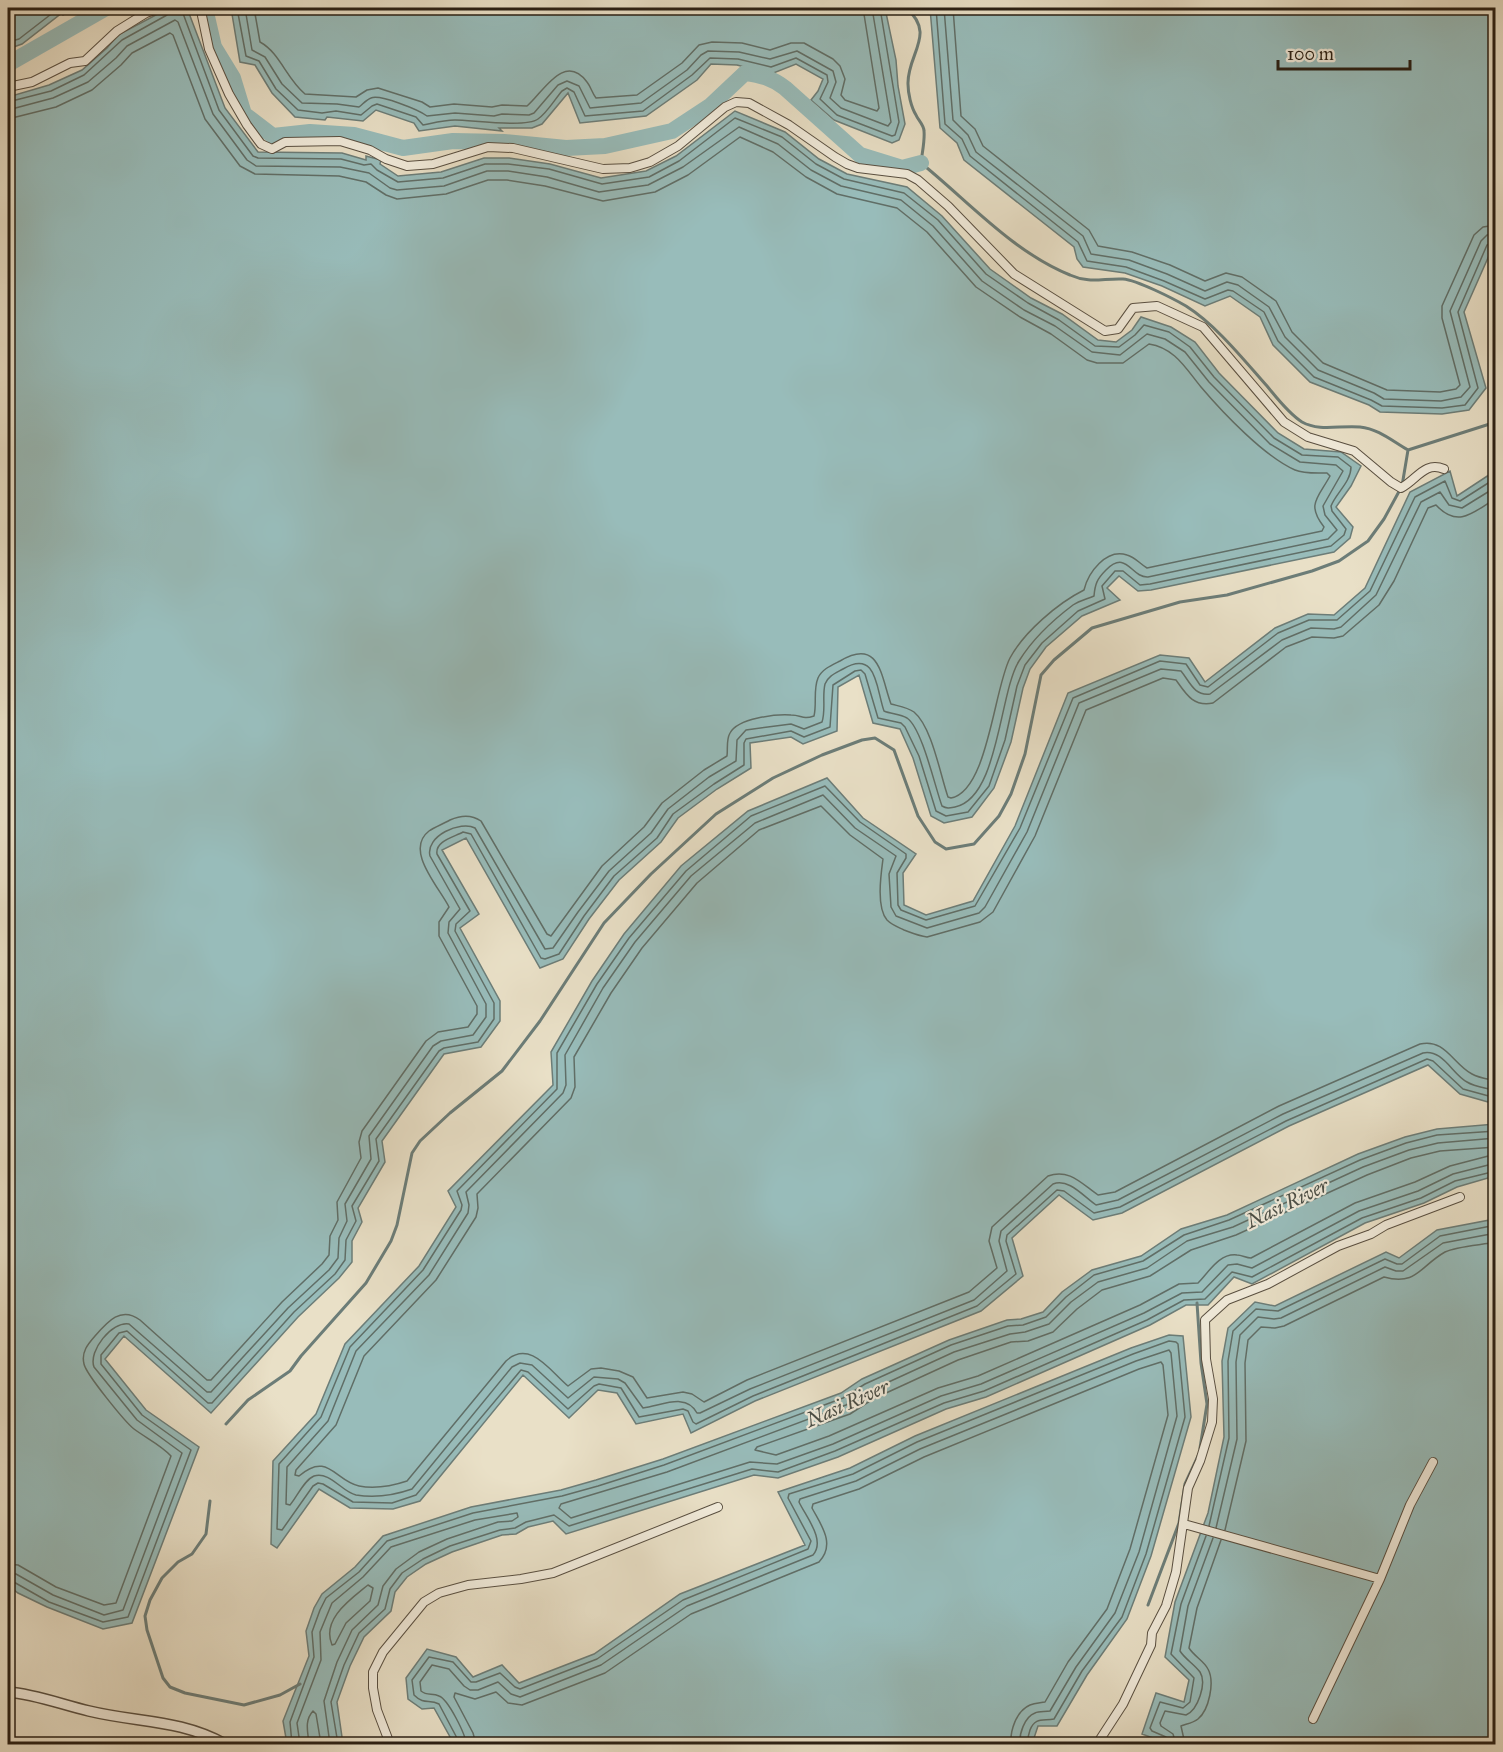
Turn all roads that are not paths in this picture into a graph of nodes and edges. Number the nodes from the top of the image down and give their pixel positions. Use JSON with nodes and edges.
{"nodes":[{"id":1,"x":160,"y":8,"type":"edge"},
{"id":2,"x":197,"y":8,"type":"edge"},
{"id":3,"x":8,"y":87,"type":"edge"},
{"id":4,"x":1444,"y":469,"type":"dead end"},
{"id":5,"x":1460,"y":1197,"type":"dead end"},
{"id":6,"x":1433,"y":1462,"type":"dead end"},
{"id":7,"x":718,"y":1507,"type":"dead end"},
{"id":8,"x":1184,"y":1524,"type":"junction"},
{"id":9,"x":1380,"y":1579,"type":"junction"},
{"id":10,"x":8,"y":1692,"type":"edge"},
{"id":11,"x":1313,"y":1719,"type":"dead end"},
{"id":12,"x":225,"y":1744,"type":"edge"},
{"id":13,"x":390,"y":1744,"type":"edge"},
{"id":14,"x":1097,"y":1744,"type":"edge"}],
"edges":[{"from":1,"to":3,"type":"street"},
{"from":2,"to":4,"type":"street"},
{"from":5,"to":8,"type":"street"},
{"from":6,"to":9,"type":"street"},
{"from":7,"to":13,"type":"street"},
{"from":8,"to":9,"type":"street"},
{"from":8,"to":14,"type":"street"},
{"from":9,"to":11,"type":"street"},
{"from":10,"to":12,"type":"street"}]}
